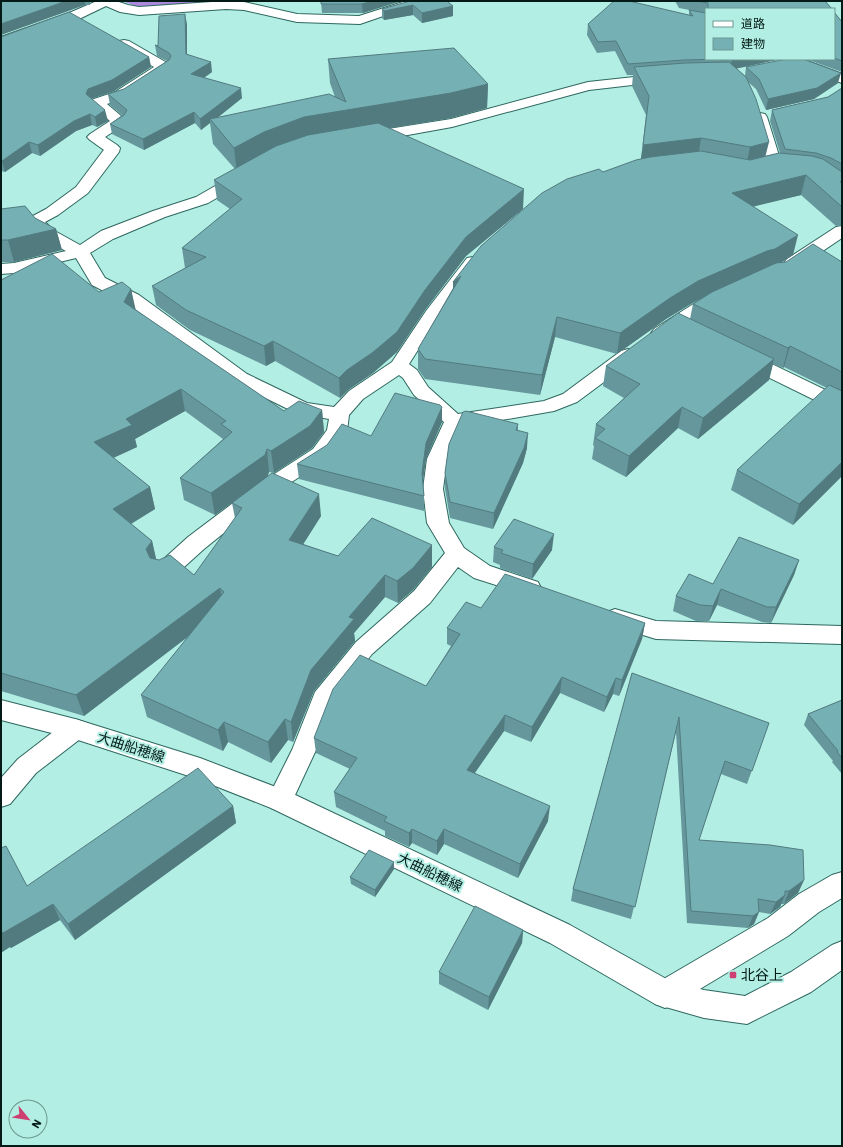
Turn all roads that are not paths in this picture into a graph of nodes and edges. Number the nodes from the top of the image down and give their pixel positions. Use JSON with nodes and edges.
{"nodes":[{"id":1,"x":104,"y":1,"type":"edge"},
{"id":2,"x":421,"y":1,"type":"edge"},
{"id":3,"x":74,"y":16,"type":"junction"},
{"id":4,"x":87,"y":24,"type":"edge"},
{"id":5,"x":113,"y":38,"type":"edge"},
{"id":6,"x":1,"y":42,"type":"edge"},
{"id":7,"x":791,"y":62,"type":"edge"},
{"id":8,"x":674,"y":77,"type":"edge"},
{"id":9,"x":840,"y":86,"type":"edge"},
{"id":10,"x":775,"y":114,"type":"edge"},
{"id":11,"x":352,"y":140,"type":"edge"},
{"id":12,"x":258,"y":168,"type":"edge"},
{"id":13,"x":842,"y":187,"type":"edge"},
{"id":14,"x":35,"y":221,"type":"junction"},
{"id":15,"x":1,"y":225,"type":"edge"},
{"id":16,"x":842,"y":231,"type":"edge"},
{"id":17,"x":484,"y":251,"type":"edge"},
{"id":18,"x":81,"y":252,"type":"junction"},
{"id":19,"x":1,"y":268,"type":"edge"},
{"id":20,"x":780,"y":272,"type":"edge"},
{"id":21,"x":733,"y":292,"type":"edge"},
{"id":22,"x":673,"y":324,"type":"junction"},
{"id":23,"x":694,"y":334,"type":"edge"},
{"id":24,"x":729,"y":351,"type":"edge"},
{"id":25,"x":399,"y":366,"type":"junction"},
{"id":26,"x":842,"y":406,"type":"edge"},
{"id":27,"x":339,"y":414,"type":"junction"},
{"id":28,"x":454,"y":421,"type":"junction"},
{"id":29,"x":456,"y":554,"type":"junction"},
{"id":30,"x":164,"y":572,"type":"edge"},
{"id":31,"x":545,"y":593,"type":"edge"},
{"id":32,"x":597,"y":612,"type":"edge"},
{"id":33,"x":842,"y":635,"type":"edge"},
{"id":34,"x":1,"y":710,"type":"edge"},
{"id":35,"x":74,"y":729,"type":"junction"},
{"id":36,"x":1,"y":796,"type":"edge"},
{"id":37,"x":280,"y":800,"type":"junction"},
{"id":38,"x":842,"y":884,"type":"edge"},
{"id":39,"x":842,"y":954,"type":"edge"},
{"id":40,"x":665,"y":994,"type":"junction"}],
"edges":[{"from":1,"to":2,"type":"street"},
{"from":1,"to":3,"type":"street"},
{"from":3,"to":4,"type":"street"},
{"from":3,"to":6,"type":"street"},
{"from":5,"to":14,"type":"street"},
{"from":7,"to":9,"type":"street"},
{"from":8,"to":11,"type":"street"},
{"from":10,"to":13,"type":"street"},
{"from":12,"to":18,"type":"street"},
{"from":14,"to":15,"type":"street"},
{"from":14,"to":18,"type":"street"},
{"from":16,"to":20,"type":"street"},
{"from":17,"to":25,"type":"street"},
{"from":18,"to":19,"type":"street"},
{"from":18,"to":27,"type":"street"},
{"from":21,"to":22,"type":"street"},
{"from":22,"to":23,"type":"street"},
{"from":22,"to":28,"type":"street"},
{"from":24,"to":26,"type":"street"},
{"from":25,"to":27,"type":"street"},
{"from":25,"to":28,"type":"street"},
{"from":27,"to":30,"type":"street"},
{"from":28,"to":29,"type":"street"},
{"from":29,"to":31,"type":"street"},
{"from":29,"to":37,"type":"street"},
{"from":32,"to":33,"type":"street"},
{"from":34,"to":35,"type":"street","name":"大曲船穂線"},
{"from":35,"to":36,"type":"street"},
{"from":35,"to":37,"type":"street","name":"大曲船穂線"},
{"from":37,"to":40,"type":"street","name":"大曲船穂線"},
{"from":38,"to":40,"type":"street"},
{"from":39,"to":40,"type":"street","name":"大曲船穂線"}]}
